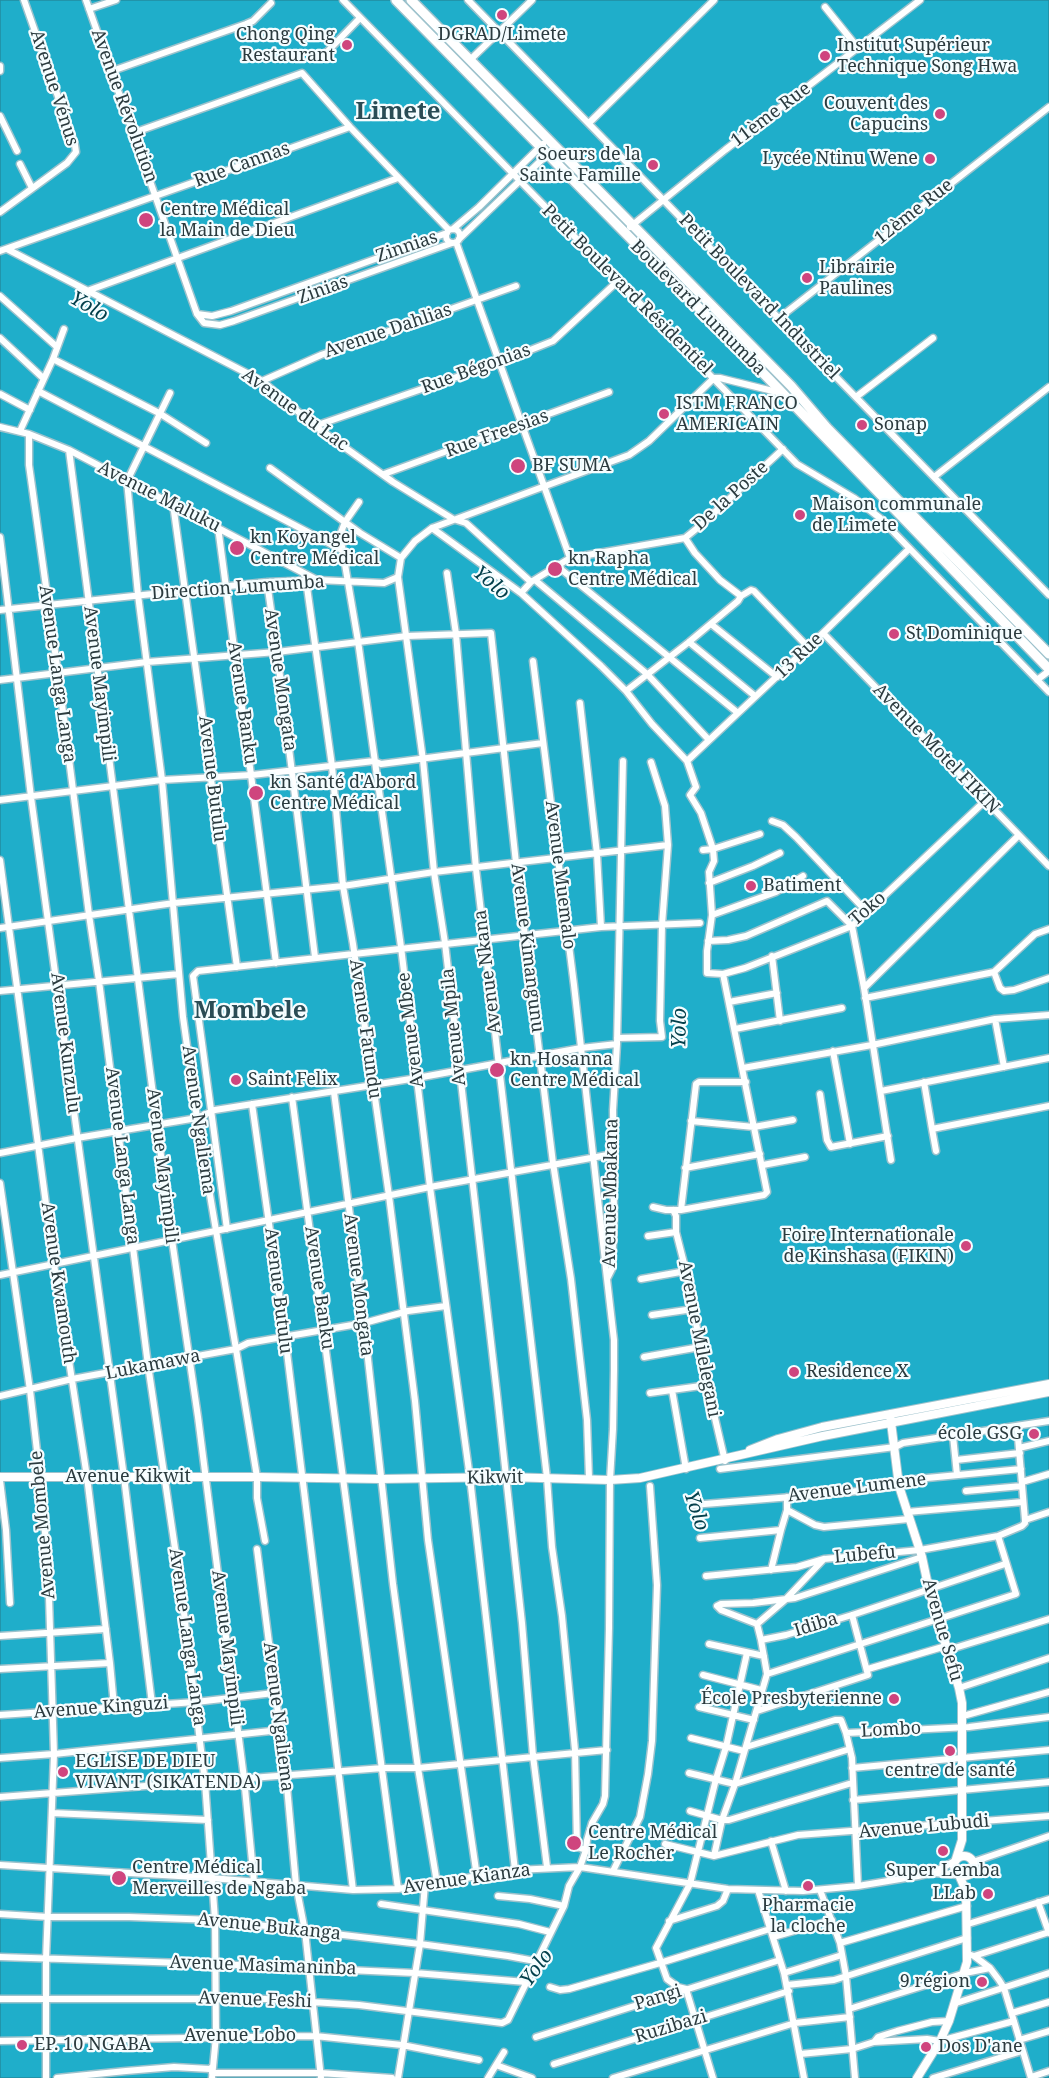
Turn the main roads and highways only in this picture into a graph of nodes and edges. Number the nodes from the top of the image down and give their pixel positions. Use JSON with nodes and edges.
{"nodes":[{"id":1,"x":396,"y":0,"type":"edge"},
{"id":2,"x":411,"y":0,"type":"edge"},
{"id":3,"x":1049,"y":654,"type":"edge"},
{"id":4,"x":1049,"y":670,"type":"edge"},
{"id":5,"x":1049,"y":1384,"type":"edge"},
{"id":6,"x":1049,"y":1392,"type":"edge"},
{"id":7,"x":890,"y":1414,"type":"junction"},
{"id":8,"x":892,"y":1423,"type":"junction"},
{"id":9,"x":726,"y":1464,"type":"junction"},
{"id":10,"x":257,"y":1477,"type":"joint"},
{"id":11,"x":0,"y":1478,"type":"edge"},
{"id":12,"x":962,"y":1840,"type":"junction"},
{"id":13,"x":955,"y":1860,"type":"junction"},
{"id":14,"x":972,"y":1860,"type":"junction"},
{"id":15,"x":972,"y":1872,"type":"junction"},
{"id":16,"x":959,"y":1875,"type":"junction"},
{"id":17,"x":966,"y":1891,"type":"junction"},
{"id":18,"x":916,"y":2078,"type":"edge"}],
"edges":[{"from":1,"to":4,"type":"highway","name":"Boulevard Lumumba"},
{"from":2,"to":3,"type":"highway","name":"Boulevard Lumumba"},
{"from":5,"to":7,"type":"main road"},
{"from":6,"to":8,"type":"main road"},
{"from":7,"to":8,"type":"main road","name":"Avenue Sefu"},
{"from":7,"to":9,"type":"main road"},
{"from":8,"to":9,"type":"main road"},
{"from":8,"to":12,"type":"main road","name":"Avenue Sefu"},
{"from":9,"to":10,"type":"main road","name":"Kikwit"},
{"from":10,"to":11,"type":"main road","name":"Avenue Kikwit"},
{"from":12,"to":13,"type":"main road","name":"Avenue Sefu"},
{"from":12,"to":14,"type":"main road","name":"Avenue Sefu"},
{"from":13,"to":14,"type":"main road"},
{"from":13,"to":16,"type":"main road"},
{"from":14,"to":15,"type":"main road"},
{"from":15,"to":16,"type":"main road"},
{"from":15,"to":17,"type":"main road"},
{"from":16,"to":17,"type":"main road"},
{"from":17,"to":18,"type":"main road"}]}
